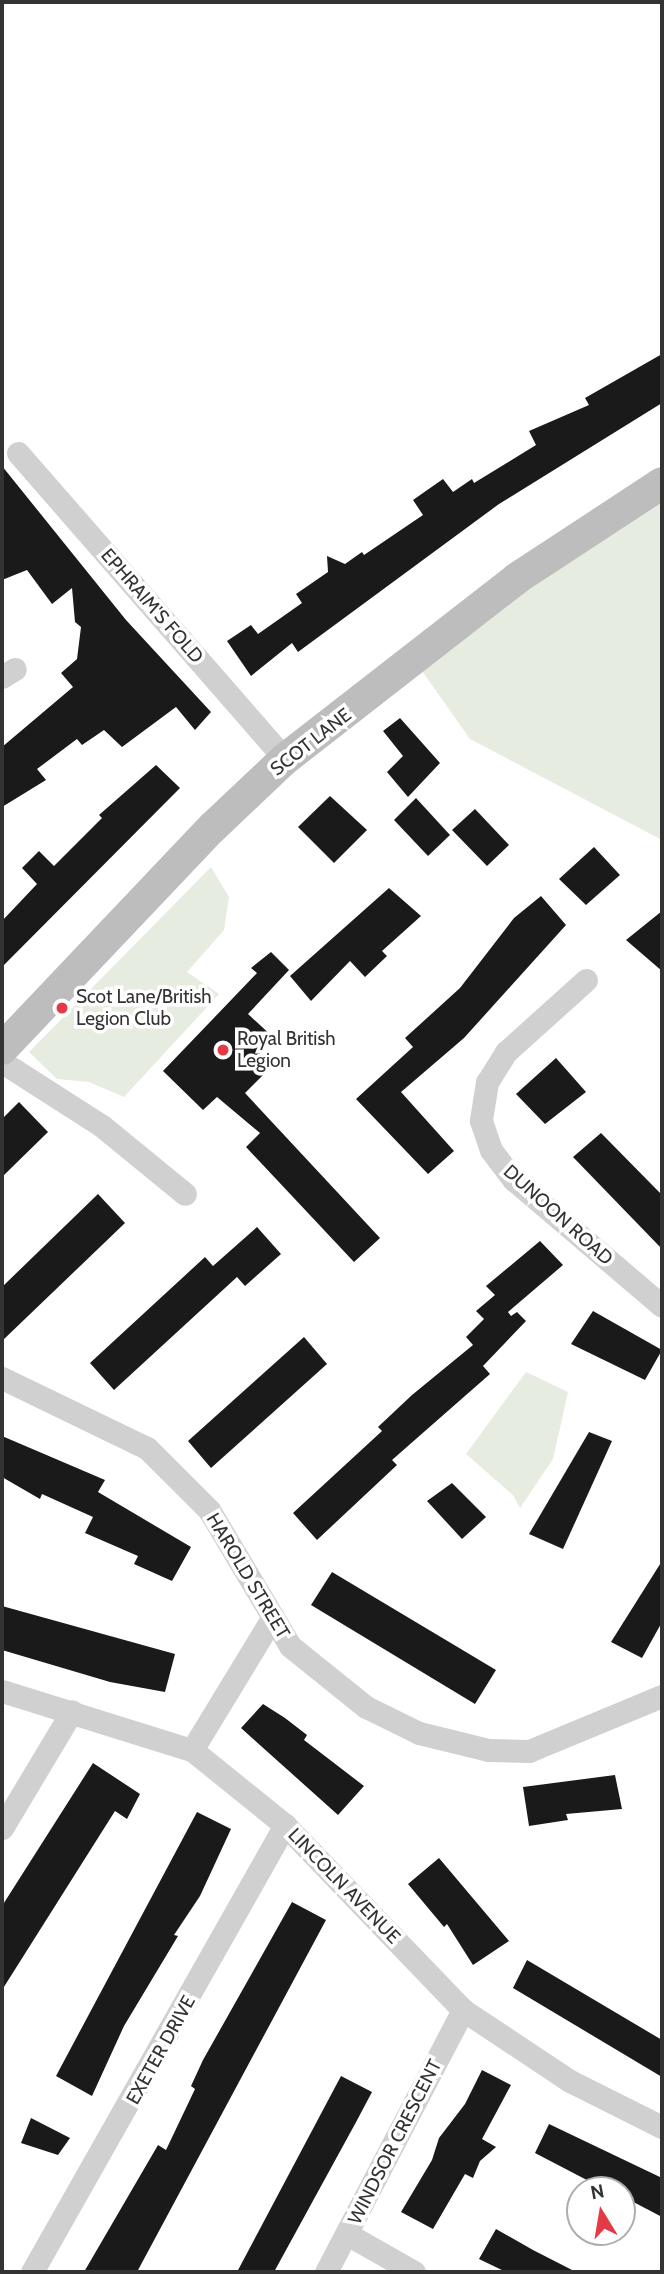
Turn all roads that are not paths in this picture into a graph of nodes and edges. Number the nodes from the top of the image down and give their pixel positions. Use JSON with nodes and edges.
{"nodes":[{"id":1,"x":18,"y":453,"type":"dead end"},
{"id":2,"x":662,"y":483,"type":"edge"},
{"id":3,"x":285,"y":759,"type":"junction"},
{"id":4,"x":586,"y":980,"type":"dead end"},
{"id":5,"x":2,"y":1049,"type":"edge"},
{"id":6,"x":2,"y":1062,"type":"edge"},
{"id":7,"x":184,"y":1194,"type":"dead end"},
{"id":8,"x":662,"y":1305,"type":"edge"},
{"id":9,"x":2,"y":1378,"type":"edge"},
{"id":10,"x":271,"y":1620,"type":"junction"},
{"id":11,"x":2,"y":1691,"type":"edge"},
{"id":12,"x":662,"y":1696,"type":"edge"},
{"id":13,"x":72,"y":1711,"type":"junction"},
{"id":14,"x":192,"y":1750,"type":"junction"},
{"id":15,"x":285,"y":1825,"type":"junction"},
{"id":16,"x":2,"y":1828,"type":"edge"},
{"id":17,"x":463,"y":2011,"type":"junction"},
{"id":18,"x":662,"y":2127,"type":"edge"},
{"id":19,"x":347,"y":2234,"type":"junction"},
{"id":20,"x":32,"y":2272,"type":"edge"},
{"id":21,"x":326,"y":2272,"type":"edge"},
{"id":22,"x":414,"y":2272,"type":"edge"}],
"edges":[{"from":1,"to":3,"type":"street","name":"EPHRAIM'S FOLD"},
{"from":2,"to":3,"type":"main road","name":"SCOT LANE"},
{"from":3,"to":5,"type":"main road","name":"SCOT LANE"},
{"from":4,"to":8,"type":"street","name":"DUNOON ROAD"},
{"from":6,"to":7,"type":"street"},
{"from":9,"to":10,"type":"street","name":"HAROLD STREET"},
{"from":10,"to":12,"type":"street","name":"HAROLD STREET"},
{"from":10,"to":14,"type":"street"},
{"from":11,"to":13,"type":"street","name":"LINCOLN AVENUE"},
{"from":13,"to":14,"type":"street","name":"LINCOLN AVENUE"},
{"from":13,"to":16,"type":"street"},
{"from":14,"to":15,"type":"street","name":"LINCOLN AVENUE"},
{"from":15,"to":17,"type":"street","name":"LINCOLN AVENUE"},
{"from":15,"to":20,"type":"street","name":"EXETER DRIVE"},
{"from":17,"to":18,"type":"street","name":"LINCOLN AVENUE"},
{"from":17,"to":19,"type":"street","name":"WINDSOR CRESCENT"},
{"from":19,"to":21,"type":"street","name":"WINDSOR CRESCENT"},
{"from":19,"to":22,"type":"street"}]}
